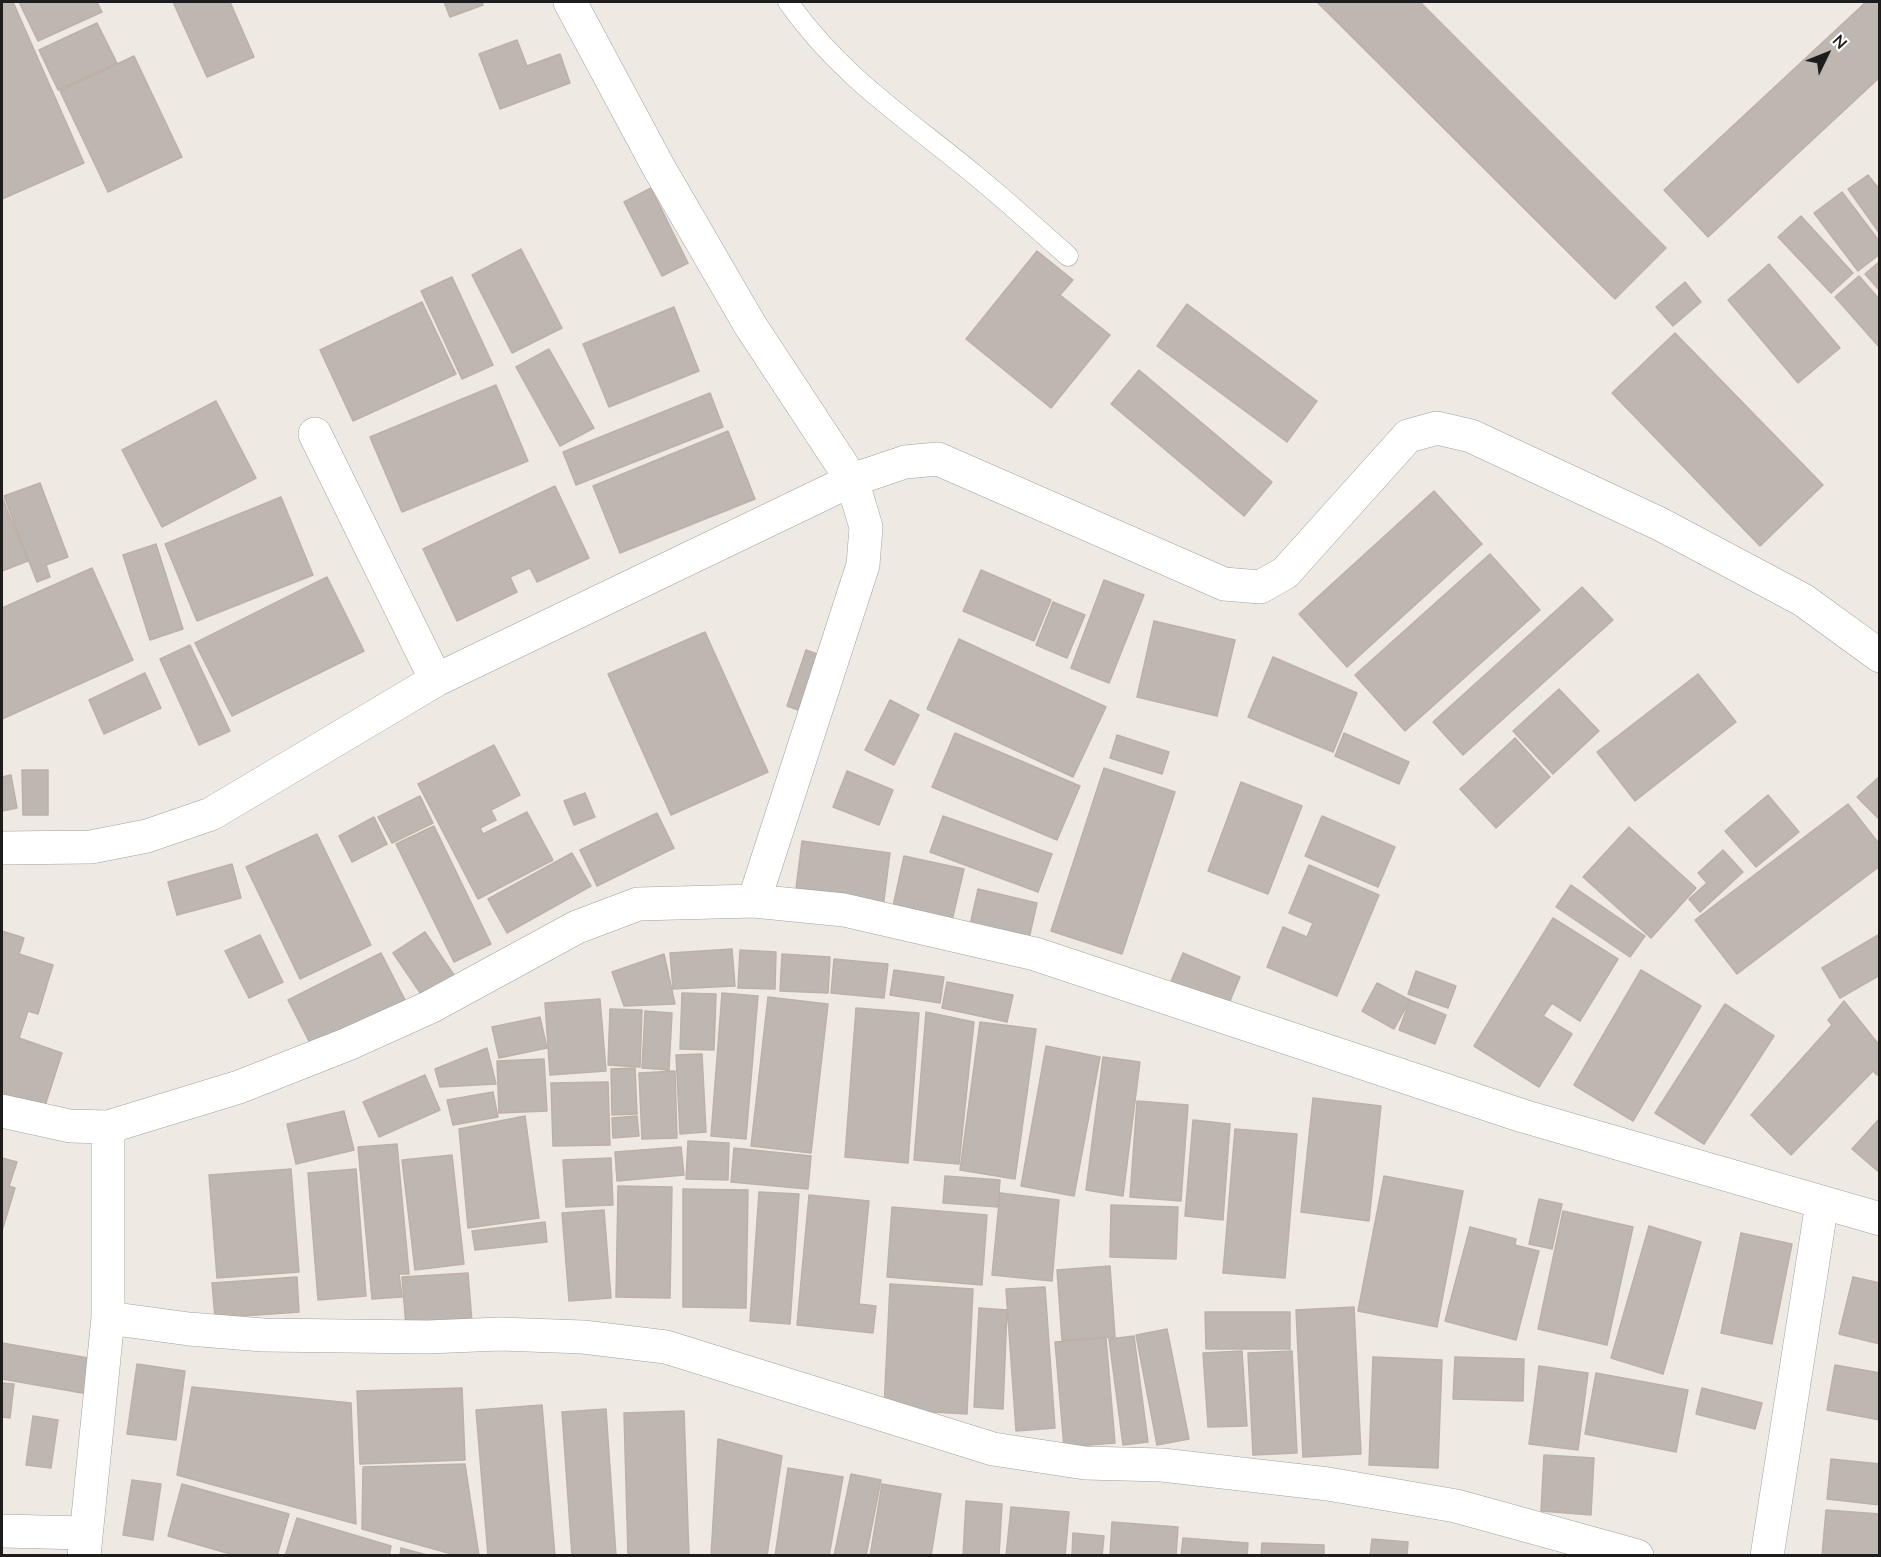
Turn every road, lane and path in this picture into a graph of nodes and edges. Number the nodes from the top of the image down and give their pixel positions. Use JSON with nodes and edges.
{"nodes":[{"id":1,"x":570,"y":2,"type":"edge"},
{"id":2,"x":788,"y":2,"type":"edge"},
{"id":3,"x":1068,"y":256,"type":"dead end"},
{"id":4,"x":315,"y":434,"type":"dead end"},
{"id":5,"x":852,"y":480,"type":"junction"},
{"id":6,"x":1880,"y":656,"type":"edge"},
{"id":7,"x":436,"y":680,"type":"junction"},
{"id":8,"x":2,"y":848,"type":"edge"},
{"id":9,"x":754,"y":901,"type":"junction"},
{"id":10,"x":2,"y":1111,"type":"edge"},
{"id":11,"x":108,"y":1127,"type":"junction"},
{"id":12,"x":1822,"y":1203,"type":"junction"},
{"id":13,"x":1880,"y":1220,"type":"edge"},
{"id":14,"x":108,"y":1318,"type":"junction"},
{"id":15,"x":2,"y":1531,"type":"edge"},
{"id":16,"x":84,"y":1544,"type":"edge"},
{"id":17,"x":1637,"y":1556,"type":"edge"},
{"id":18,"x":1767,"y":1556,"type":"edge"}],
"edges":[{"from":1,"to":5,"type":"street"},
{"from":2,"to":3,"type":"lane"},
{"from":4,"to":7,"type":"street"},
{"from":5,"to":6,"type":"street"},
{"from":5,"to":7,"type":"street"},
{"from":5,"to":9,"type":"street"},
{"from":7,"to":8,"type":"street"},
{"from":9,"to":11,"type":"street"},
{"from":9,"to":12,"type":"street"},
{"from":10,"to":11,"type":"street"},
{"from":11,"to":14,"type":"street"},
{"from":12,"to":13,"type":"street"},
{"from":12,"to":18,"type":"street"},
{"from":14,"to":16,"type":"street"},
{"from":14,"to":17,"type":"street"},
{"from":15,"to":16,"type":"street"}]}
